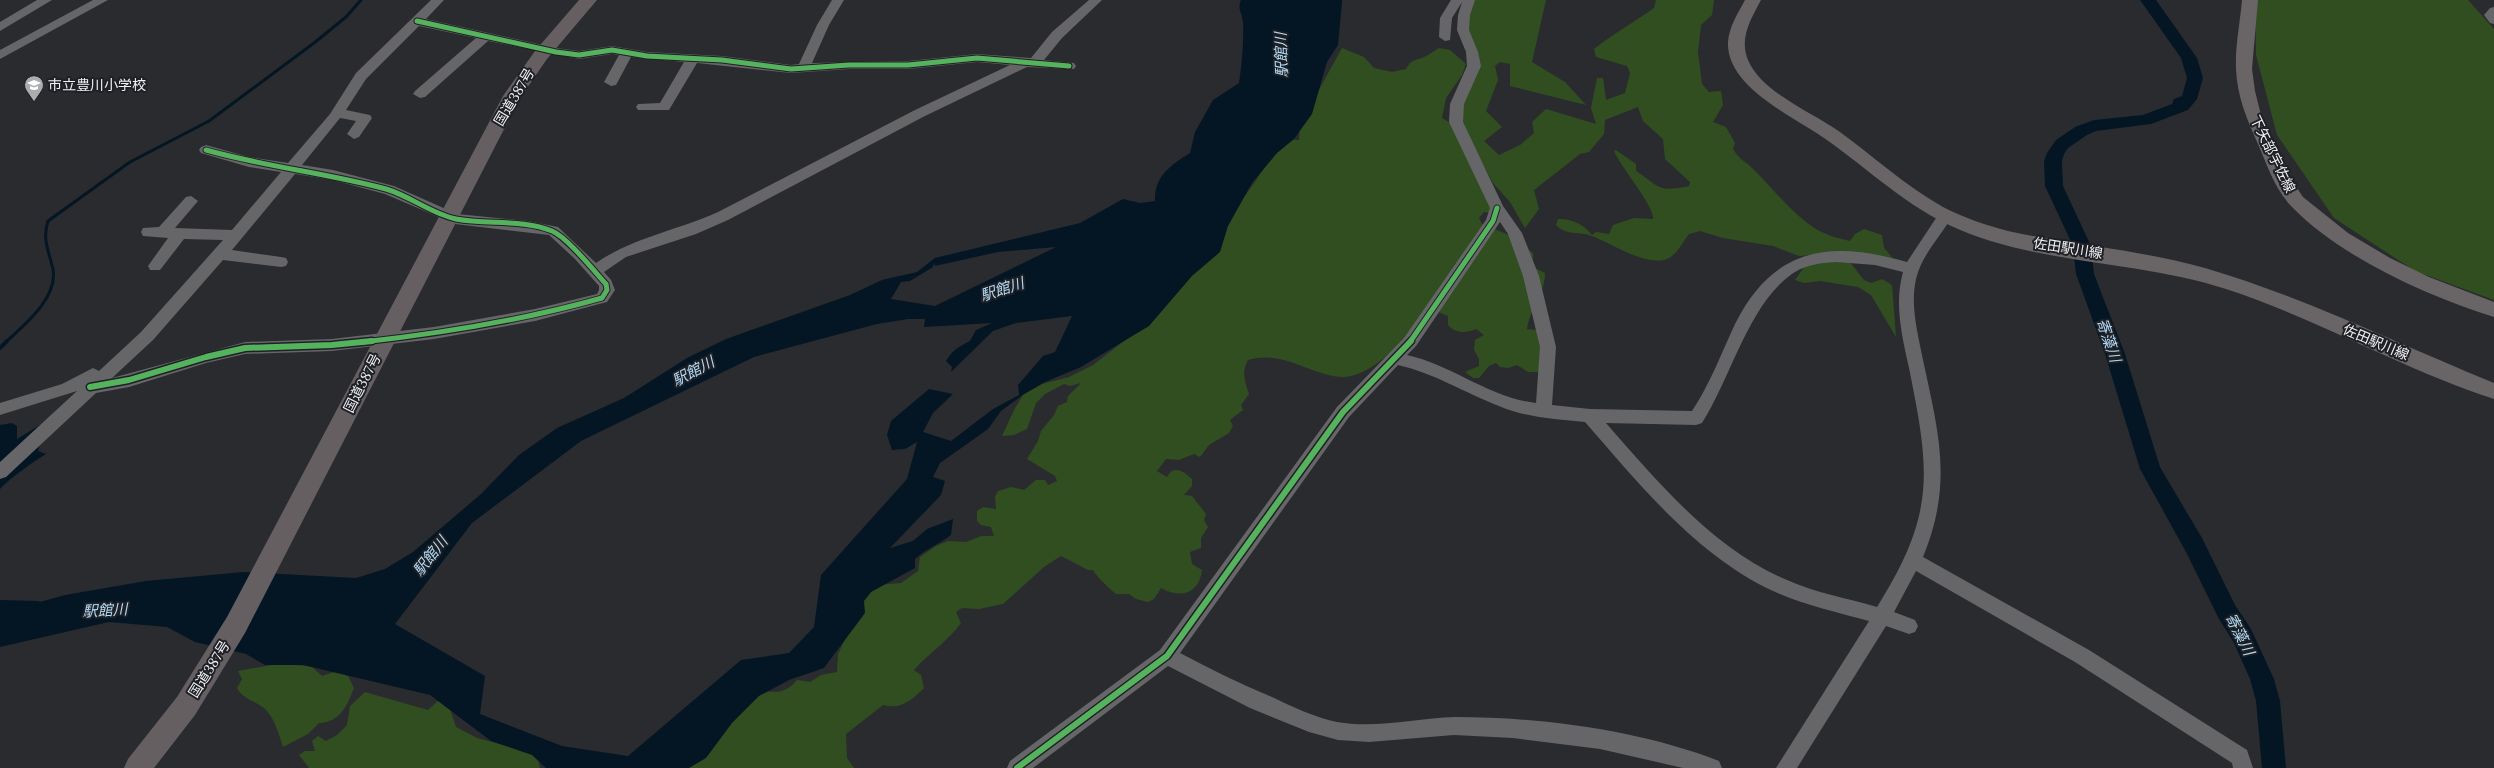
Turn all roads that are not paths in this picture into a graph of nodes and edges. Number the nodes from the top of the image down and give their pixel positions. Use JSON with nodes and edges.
{"nodes":[{"id":1,"x":46,"y":0,"type":"edge"},
{"id":2,"x":102,"y":0,"type":"edge"},
{"id":3,"x":438,"y":0,"type":"edge"},
{"id":4,"x":588,"y":0,"type":"edge"},
{"id":5,"x":838,"y":0,"type":"edge"},
{"id":6,"x":1096,"y":0,"type":"edge"},
{"id":7,"x":1457,"y":0,"type":"edge"},
{"id":8,"x":1469,"y":0,"type":"edge"},
{"id":9,"x":1753,"y":0,"type":"edge"},
{"id":10,"x":2250,"y":0,"type":"edge"},
{"id":11,"x":2494,"y":11,"type":"edge"},
{"id":12,"x":417,"y":20,"type":"junction"},
{"id":13,"x":2494,"y":20,"type":"edge"},
{"id":14,"x":0,"y":27,"type":"edge"},
{"id":15,"x":487,"y":35,"type":"junction"},
{"id":16,"x":1445,"y":37,"type":"dead end"},
{"id":17,"x":545,"y":49,"type":"junction"},
{"id":18,"x":628,"y":52,"type":"junction"},
{"id":19,"x":0,"y":55,"type":"edge"},
{"id":20,"x":693,"y":58,"type":"junction"},
{"id":21,"x":1031,"y":61,"type":"junction"},
{"id":22,"x":1069,"y":66,"type":"dead end"},
{"id":23,"x":803,"y":69,"type":"junction"},
{"id":24,"x":611,"y":82,"type":"dead end"},
{"id":25,"x":420,"y":94,"type":"dead end"},
{"id":26,"x":643,"y":106,"type":"dead end"},
{"id":27,"x":336,"y":114,"type":"junction"},
{"id":28,"x":354,"y":134,"type":"dead end"},
{"id":29,"x":206,"y":150,"type":"dead end"},
{"id":30,"x":290,"y":169,"type":"junction"},
{"id":31,"x":191,"y":201,"type":"dead end"},
{"id":32,"x":1497,"y":208,"type":"junction"},
{"id":33,"x":448,"y":216,"type":"junction"},
{"id":34,"x":1945,"y":216,"type":"junction"},
{"id":35,"x":180,"y":233,"type":"junction"},
{"id":36,"x":234,"y":235,"type":"junction"},
{"id":37,"x":220,"y":254,"type":"junction"},
{"id":38,"x":281,"y":262,"type":"dead end"},
{"id":39,"x":155,"y":266,"type":"dead end"},
{"id":40,"x":1911,"y":269,"type":"junction"},
{"id":41,"x":593,"y":272,"type":"junction"},
{"id":42,"x":2494,"y":310,"type":"edge"},
{"id":43,"x":151,"y":332,"type":"junction"},
{"id":44,"x":384,"y":340,"type":"junction"},
{"id":45,"x":1395,"y":358,"type":"junction"},
{"id":46,"x":86,"y":390,"type":"junction"},
{"id":47,"x":2494,"y":391,"type":"edge"},
{"id":48,"x":0,"y":409,"type":"edge"},
{"id":49,"x":1544,"y":412,"type":"junction"},
{"id":50,"x":1590,"y":416,"type":"junction"},
{"id":51,"x":0,"y":472,"type":"edge"},
{"id":52,"x":1913,"y":560,"type":"junction"},
{"id":53,"x":1882,"y":615,"type":"junction"},
{"id":54,"x":1910,"y":626,"type":"dead end"},
{"id":55,"x":1167,"y":656,"type":"junction"},
{"id":56,"x":137,"y":768,"type":"edge"},
{"id":57,"x":1017,"y":768,"type":"edge"},
{"id":58,"x":1712,"y":768,"type":"edge"},
{"id":59,"x":1786,"y":768,"type":"edge"},
{"id":60,"x":2243,"y":768,"type":"edge"}],
"edges":[{"from":1,"to":14,"type":"street"},
{"from":2,"to":19,"type":"street"},
{"from":3,"to":12,"type":"street"},
{"from":4,"to":17,"type":"highway","name":"国道387号"},
{"from":5,"to":23,"type":"street"},
{"from":6,"to":21,"type":"street"},
{"from":7,"to":16,"type":"street"},
{"from":8,"to":32,"type":"street"},
{"from":9,"to":34,"type":"main road","name":"佐田駅川線"},
{"from":10,"to":42,"type":"main road","name":"下矢部宇佐線"},
{"from":11,"to":13,"type":"street"},
{"from":12,"to":15,"type":"street"},
{"from":12,"to":27,"type":"street"},
{"from":15,"to":17,"type":"street"},
{"from":15,"to":25,"type":"street"},
{"from":17,"to":18,"type":"street"},
{"from":17,"to":33,"type":"highway","name":"国道387号"},
{"from":18,"to":20,"type":"street"},
{"from":18,"to":24,"type":"street"},
{"from":20,"to":23,"type":"street"},
{"from":20,"to":26,"type":"street"},
{"from":21,"to":22,"type":"street"},
{"from":21,"to":23,"type":"street"},
{"from":21,"to":41,"type":"street"},
{"from":27,"to":28,"type":"street"},
{"from":27,"to":30,"type":"street"},
{"from":29,"to":30,"type":"street"},
{"from":30,"to":33,"type":"street"},
{"from":30,"to":36,"type":"street"},
{"from":31,"to":35,"type":"street"},
{"from":32,"to":45,"type":"street"},
{"from":32,"to":49,"type":"street"},
{"from":33,"to":41,"type":"street"},
{"from":33,"to":44,"type":"highway","name":"国道387号"},
{"from":34,"to":40,"type":"street"},
{"from":34,"to":47,"type":"main road","name":"佐田駅川線"},
{"from":35,"to":36,"type":"street"},
{"from":35,"to":39,"type":"street"},
{"from":36,"to":37,"type":"street"},
{"from":37,"to":38,"type":"street"},
{"from":37,"to":43,"type":"street"},
{"from":40,"to":50,"type":"street"},
{"from":40,"to":52,"type":"street"},
{"from":41,"to":44,"type":"street"},
{"from":43,"to":46,"type":"street"},
{"from":43,"to":48,"type":"street"},
{"from":44,"to":46,"type":"street"},
{"from":44,"to":56,"type":"highway","name":"国道387号"},
{"from":45,"to":49,"type":"street"},
{"from":45,"to":55,"type":"street"},
{"from":46,"to":51,"type":"street"},
{"from":49,"to":50,"type":"street"},
{"from":50,"to":53,"type":"street"},
{"from":52,"to":53,"type":"street"},
{"from":52,"to":60,"type":"street"},
{"from":53,"to":54,"type":"street"},
{"from":53,"to":59,"type":"street"},
{"from":55,"to":57,"type":"street"},
{"from":55,"to":58,"type":"street"}]}
